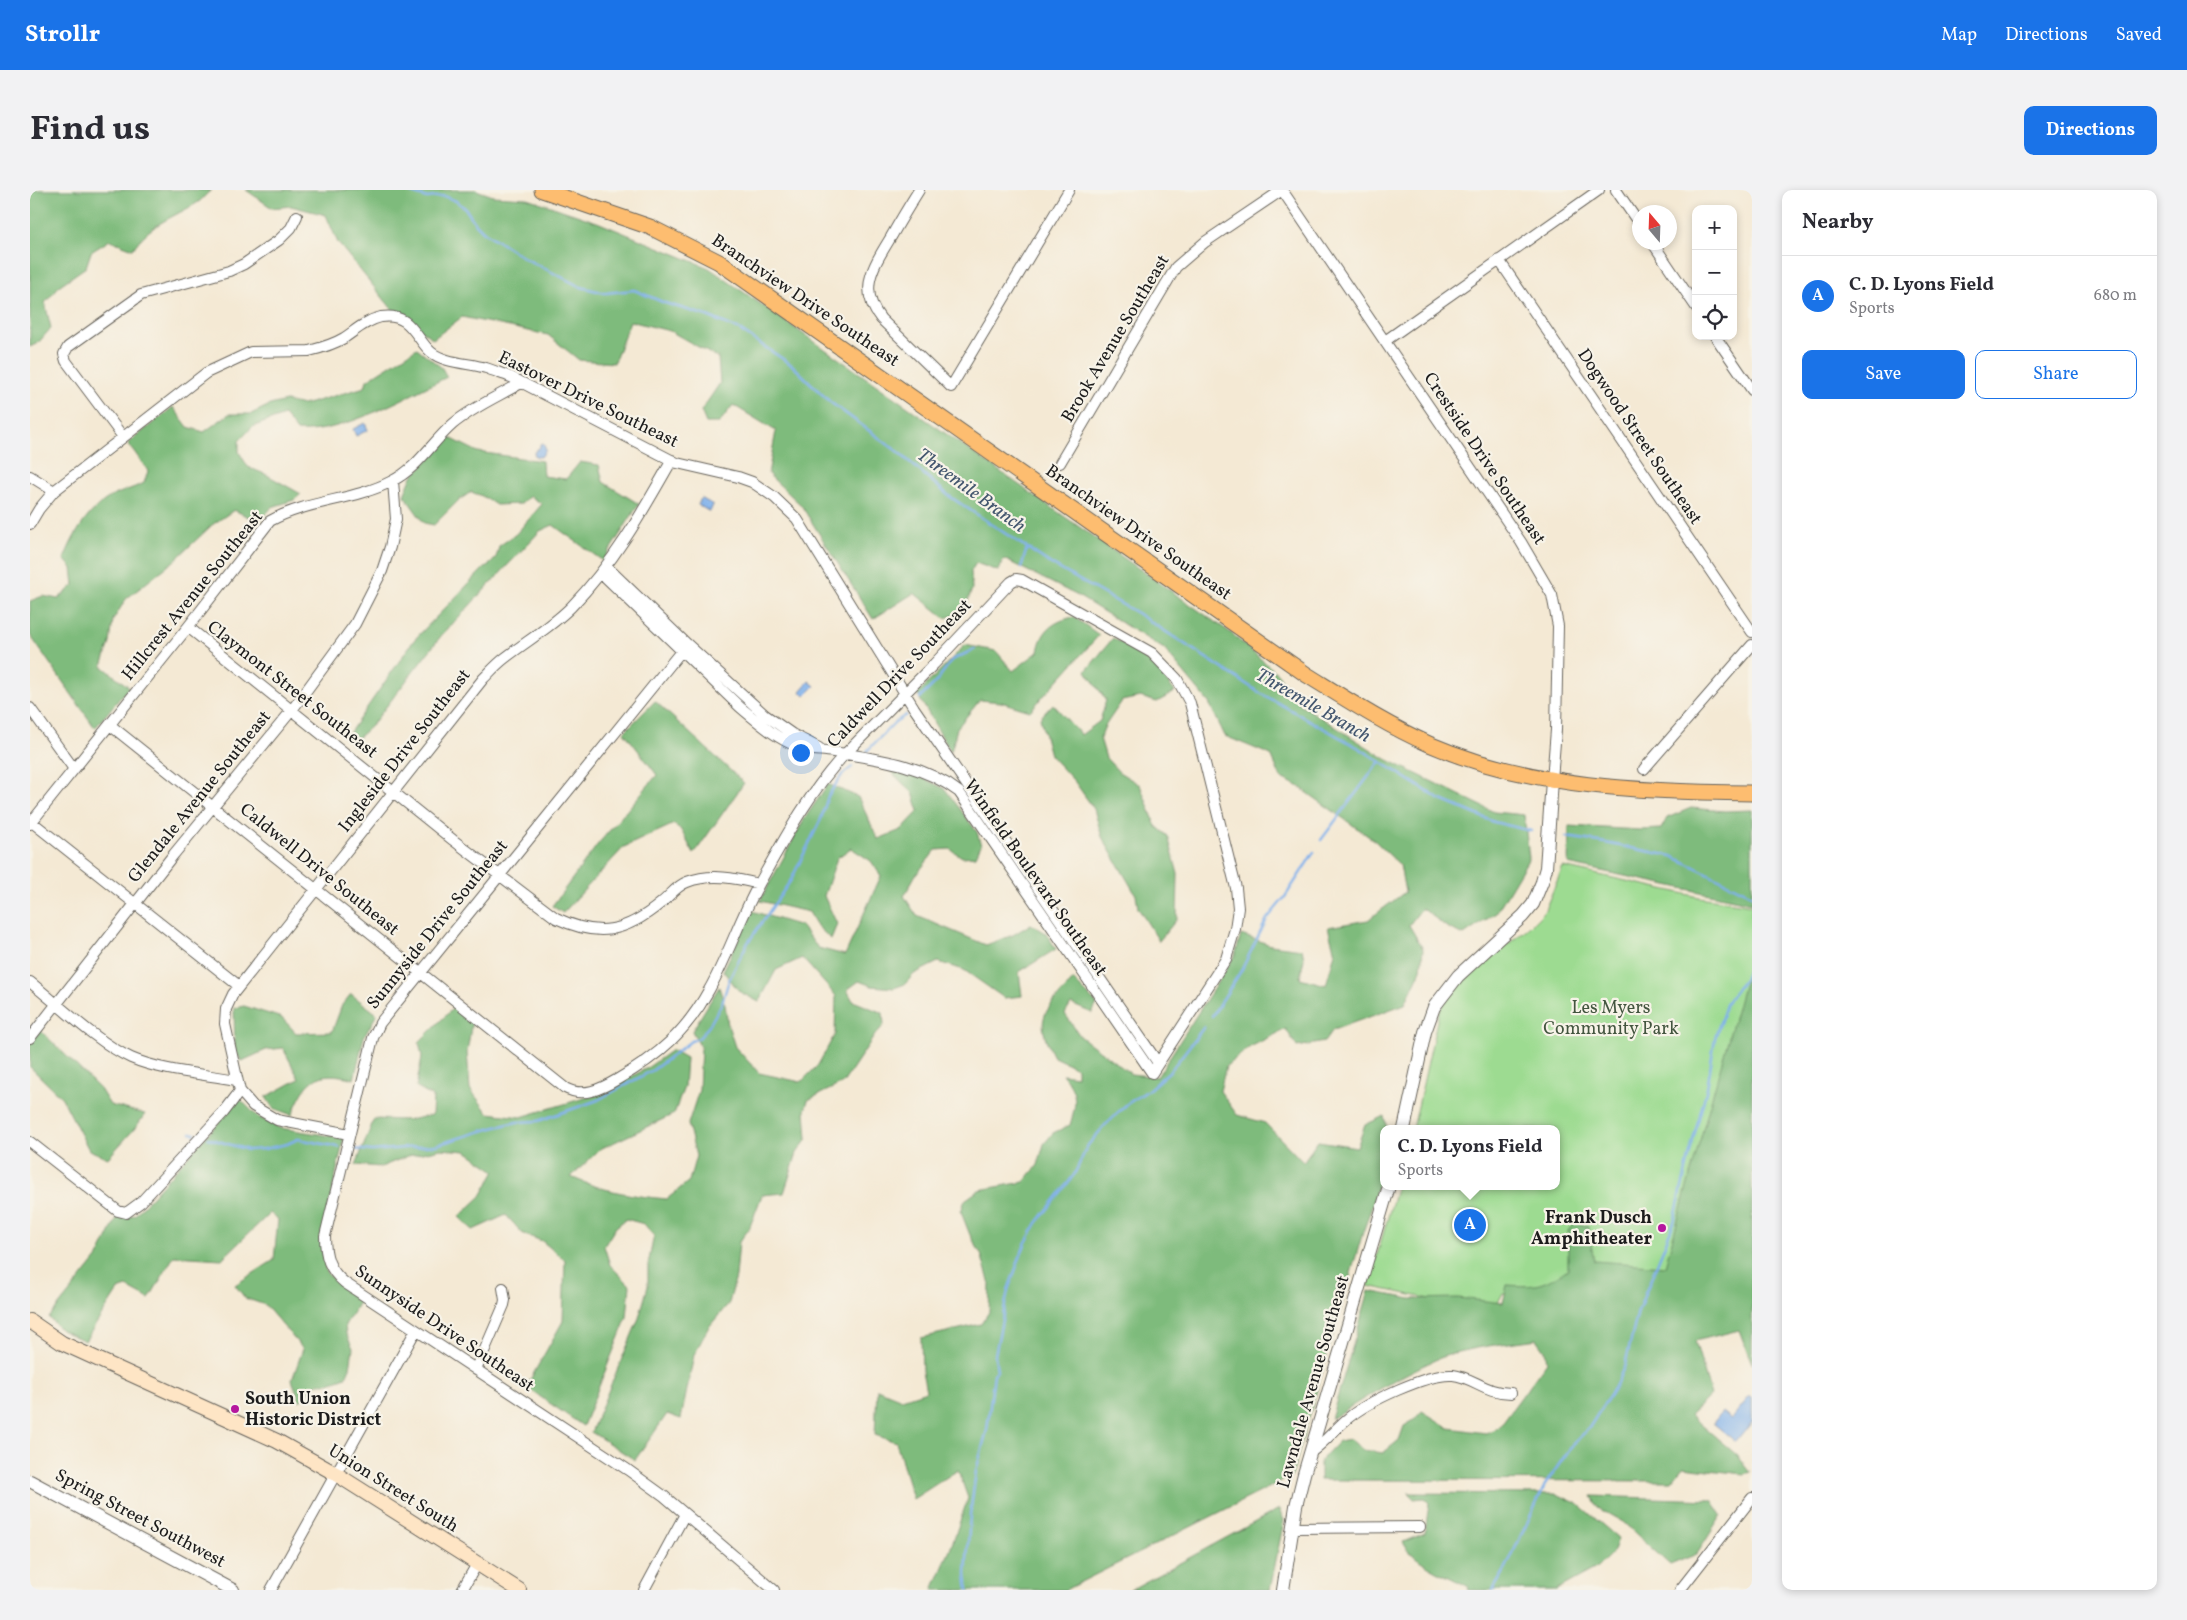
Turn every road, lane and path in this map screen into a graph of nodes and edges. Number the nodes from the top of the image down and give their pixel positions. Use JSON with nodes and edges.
{"nodes":[{"id":1,"x":542,"y":190,"type":"edge"},
{"id":2,"x":919,"y":190,"type":"edge"},
{"id":3,"x":1070,"y":190,"type":"edge"},
{"id":4,"x":1282,"y":190,"type":"edge"},
{"id":5,"x":1599,"y":190,"type":"edge"},
{"id":6,"x":1616,"y":190,"type":"edge"},
{"id":7,"x":1632,"y":213,"type":"edge"},
{"id":8,"x":297,"y":216,"type":"dead end"},
{"id":9,"x":1657,"y":250,"type":"edge"},
{"id":10,"x":1499,"y":260,"type":"junction"},
{"id":11,"x":1692,"y":302,"type":"edge"},
{"id":12,"x":1718,"y":340,"type":"edge"},
{"id":13,"x":1384,"y":341,"type":"junction"},
{"id":14,"x":521,"y":383,"type":"junction"},
{"id":15,"x":1752,"y":390,"type":"edge"},
{"id":16,"x":123,"y":437,"type":"junction"},
{"id":17,"x":672,"y":460,"type":"junction"},
{"id":18,"x":1060,"y":463,"type":"dead end"},
{"id":19,"x":30,"y":476,"type":"edge"},
{"id":20,"x":392,"y":481,"type":"junction"},
{"id":21,"x":54,"y":491,"type":"junction"},
{"id":22,"x":30,"y":524,"type":"edge"},
{"id":23,"x":604,"y":569,"type":"junction"},
{"id":24,"x":188,"y":628,"type":"junction"},
{"id":25,"x":1752,"y":632,"type":"edge"},
{"id":26,"x":1752,"y":645,"type":"edge"},
{"id":27,"x":684,"y":647,"type":"junction"},
{"id":28,"x":905,"y":693,"type":"junction"},
{"id":29,"x":30,"y":708,"type":"edge"},
{"id":30,"x":292,"y":710,"type":"junction"},
{"id":31,"x":110,"y":725,"type":"junction"},
{"id":32,"x":845,"y":754,"type":"junction"},
{"id":33,"x":1644,"y":769,"type":"dead end"},
{"id":34,"x":74,"y":770,"type":"junction"},
{"id":35,"x":1552,"y":780,"type":"junction"},
{"id":36,"x":968,"y":786,"type":"joint"},
{"id":37,"x":394,"y":792,"type":"junction"},
{"id":38,"x":1752,"y":793,"type":"edge"},
{"id":39,"x":213,"y":807,"type":"junction"},
{"id":40,"x":31,"y":823,"type":"edge"},
{"id":41,"x":499,"y":875,"type":"junction"},
{"id":42,"x":759,"y":884,"type":"junction"},
{"id":43,"x":316,"y":889,"type":"junction"},
{"id":44,"x":135,"y":904,"type":"junction"},
{"id":45,"x":420,"y":972,"type":"junction"},
{"id":46,"x":30,"y":982,"type":"edge"},
{"id":47,"x":239,"y":986,"type":"junction"},
{"id":48,"x":57,"y":1003,"type":"junction"},
{"id":49,"x":30,"y":1038,"type":"edge"},
{"id":50,"x":1158,"y":1063,"type":"junction"},
{"id":51,"x":236,"y":1080,"type":"junction"},
{"id":52,"x":237,"y":1095,"type":"junction"},
{"id":53,"x":1405,"y":1125,"type":"edge"},
{"id":54,"x":349,"y":1134,"type":"junction"},
{"id":55,"x":30,"y":1142,"type":"edge"},
{"id":56,"x":1388,"y":1190,"type":"edge"},
{"id":57,"x":503,"y":1288,"type":"dead end"},
{"id":58,"x":30,"y":1320,"type":"edge"},
{"id":59,"x":416,"y":1330,"type":"junction"},
{"id":60,"x":476,"y":1370,"type":"junction"},
{"id":61,"x":1511,"y":1393,"type":"dead end"},
{"id":62,"x":1311,"y":1452,"type":"junction"},
{"id":63,"x":336,"y":1474,"type":"junction"},
{"id":64,"x":30,"y":1481,"type":"edge"},
{"id":65,"x":1752,"y":1498,"type":"edge"},
{"id":66,"x":685,"y":1514,"type":"junction"},
{"id":67,"x":1420,"y":1527,"type":"dead end"},
{"id":68,"x":1292,"y":1528,"type":"junction"},
{"id":69,"x":477,"y":1564,"type":"junction"},
{"id":70,"x":233,"y":1590,"type":"edge"},
{"id":71,"x":271,"y":1590,"type":"edge"},
{"id":72,"x":462,"y":1590,"type":"edge"},
{"id":73,"x":519,"y":1590,"type":"edge"},
{"id":74,"x":644,"y":1590,"type":"edge"},
{"id":75,"x":774,"y":1590,"type":"edge"},
{"id":76,"x":1283,"y":1590,"type":"edge"},
{"id":77,"x":1680,"y":1590,"type":"edge"}],
"edges":[{"from":1,"to":35,"type":"main road","name":"Branchview Drive Southeast"},
{"from":2,"to":3,"type":"street"},
{"from":4,"to":13,"type":"street","name":"Crestside Drive Southeast"},
{"from":4,"to":18,"type":"street","name":"Brook Avenue Southeast"},
{"from":5,"to":10,"type":"street"},
{"from":6,"to":7,"type":"street"},
{"from":8,"to":16,"type":"street"},
{"from":9,"to":11,"type":"street"},
{"from":10,"to":13,"type":"street"},
{"from":10,"to":25,"type":"street","name":"Dogwood Street Southeast"},
{"from":12,"to":15,"type":"street"},
{"from":13,"to":35,"type":"street","name":"Crestside Drive Southeast"},
{"from":14,"to":16,"type":"street","name":"Eastover Drive Southeast"},
{"from":14,"to":17,"type":"street","name":"Eastover Drive Southeast"},
{"from":14,"to":20,"type":"street","name":"Hillcrest Avenue Southeast"},
{"from":16,"to":21,"type":"street","name":"Eastover Drive Southeast"},
{"from":17,"to":23,"type":"street","name":"Ingleside Drive Southeast"},
{"from":17,"to":28,"type":"street","name":"Eastover Drive Southeast"},
{"from":19,"to":21,"type":"street"},
{"from":20,"to":24,"type":"street","name":"Hillcrest Avenue Southeast"},
{"from":20,"to":30,"type":"street","name":"Glendale Avenue Southeast"},
{"from":21,"to":22,"type":"street","name":"Eastover Drive Southeast"},
{"from":23,"to":27,"type":"street","name":"Winfield Boulevard Southeast"},
{"from":23,"to":37,"type":"street","name":"Ingleside Drive Southeast"},
{"from":24,"to":30,"type":"street","name":"Claymont Street Southeast"},
{"from":24,"to":31,"type":"street","name":"Hillcrest Avenue Southeast"},
{"from":26,"to":33,"type":"street"},
{"from":27,"to":32,"type":"street","name":"Winfield Boulevard Southeast"},
{"from":27,"to":41,"type":"street","name":"Sunnyside Drive Southeast"},
{"from":28,"to":32,"type":"street","name":"Caldwell Drive Southeast"},
{"from":28,"to":36,"type":"street","name":"Eastover Drive Southeast"},
{"from":28,"to":50,"type":"street","name":"Caldwell Drive Southeast"},
{"from":29,"to":34,"type":"street"},
{"from":30,"to":37,"type":"street","name":"Claymont Street Southeast"},
{"from":30,"to":39,"type":"street","name":"Glendale Avenue Southeast"},
{"from":31,"to":34,"type":"street","name":"Hillcrest Avenue Southeast"},
{"from":31,"to":39,"type":"street","name":"Caldwell Drive Southeast"},
{"from":32,"to":42,"type":"street","name":"Caldwell Drive Southeast"},
{"from":32,"to":50,"type":"street","name":"Winfield Boulevard Southeast"},
{"from":34,"to":40,"type":"street","name":"Hillcrest Avenue Southeast"},
{"from":35,"to":38,"type":"main road","name":"Branchview Drive Southeast"},
{"from":35,"to":53,"type":"street"},
{"from":36,"to":50,"type":"street","name":"Winfield Boulevard Southeast"},
{"from":37,"to":41,"type":"street","name":"Claymont Street Southeast"},
{"from":37,"to":43,"type":"street","name":"Ingleside Drive Southeast"},
{"from":39,"to":43,"type":"street","name":"Caldwell Drive Southeast"},
{"from":39,"to":44,"type":"street","name":"Glendale Avenue Southeast"},
{"from":40,"to":44,"type":"street"},
{"from":41,"to":42,"type":"street","name":"Claymont Street Southeast"},
{"from":41,"to":45,"type":"street","name":"Sunnyside Drive Southeast"},
{"from":42,"to":45,"type":"street","name":"Caldwell Drive Southeast"},
{"from":43,"to":45,"type":"street","name":"Caldwell Drive Southeast"},
{"from":43,"to":47,"type":"street","name":"Ingleside Drive Southeast"},
{"from":44,"to":47,"type":"street"},
{"from":44,"to":48,"type":"street","name":"Glendale Avenue Southeast"},
{"from":45,"to":54,"type":"street","name":"Sunnyside Drive Southeast"},
{"from":46,"to":48,"type":"street"},
{"from":47,"to":51,"type":"street","name":"Ingleside Drive Southeast"},
{"from":48,"to":49,"type":"street","name":"Glendale Avenue Southeast"},
{"from":48,"to":51,"type":"street"},
{"from":51,"to":52,"type":"street","name":"Ingleside Drive Southeast"},
{"from":52,"to":54,"type":"street","name":"Ingleside Drive Southeast"},
{"from":52,"to":55,"type":"street"},
{"from":54,"to":59,"type":"street","name":"Sunnyside Drive Southeast"},
{"from":56,"to":62,"type":"street","name":"Lawndale Avenue Southeast"},
{"from":57,"to":60,"type":"street"},
{"from":58,"to":63,"type":"main road","name":"Union Street South"},
{"from":59,"to":60,"type":"street","name":"Sunnyside Drive Southeast"},
{"from":59,"to":63,"type":"street"},
{"from":60,"to":66,"type":"street","name":"Sunnyside Drive Southeast"},
{"from":61,"to":62,"type":"street"},
{"from":62,"to":68,"type":"street","name":"Lawndale Avenue Southeast"},
{"from":63,"to":69,"type":"main road","name":"Union Street South"},
{"from":63,"to":71,"type":"street"},
{"from":64,"to":70,"type":"street","name":"Spring Street Southwest"},
{"from":65,"to":77,"type":"street"},
{"from":66,"to":74,"type":"street"},
{"from":66,"to":75,"type":"street","name":"Sunnyside Drive Southeast"},
{"from":67,"to":68,"type":"street"},
{"from":68,"to":76,"type":"street","name":"Lawndale Avenue Southeast"},
{"from":69,"to":72,"type":"street"},
{"from":69,"to":73,"type":"main road","name":"Union Street South"}]}
